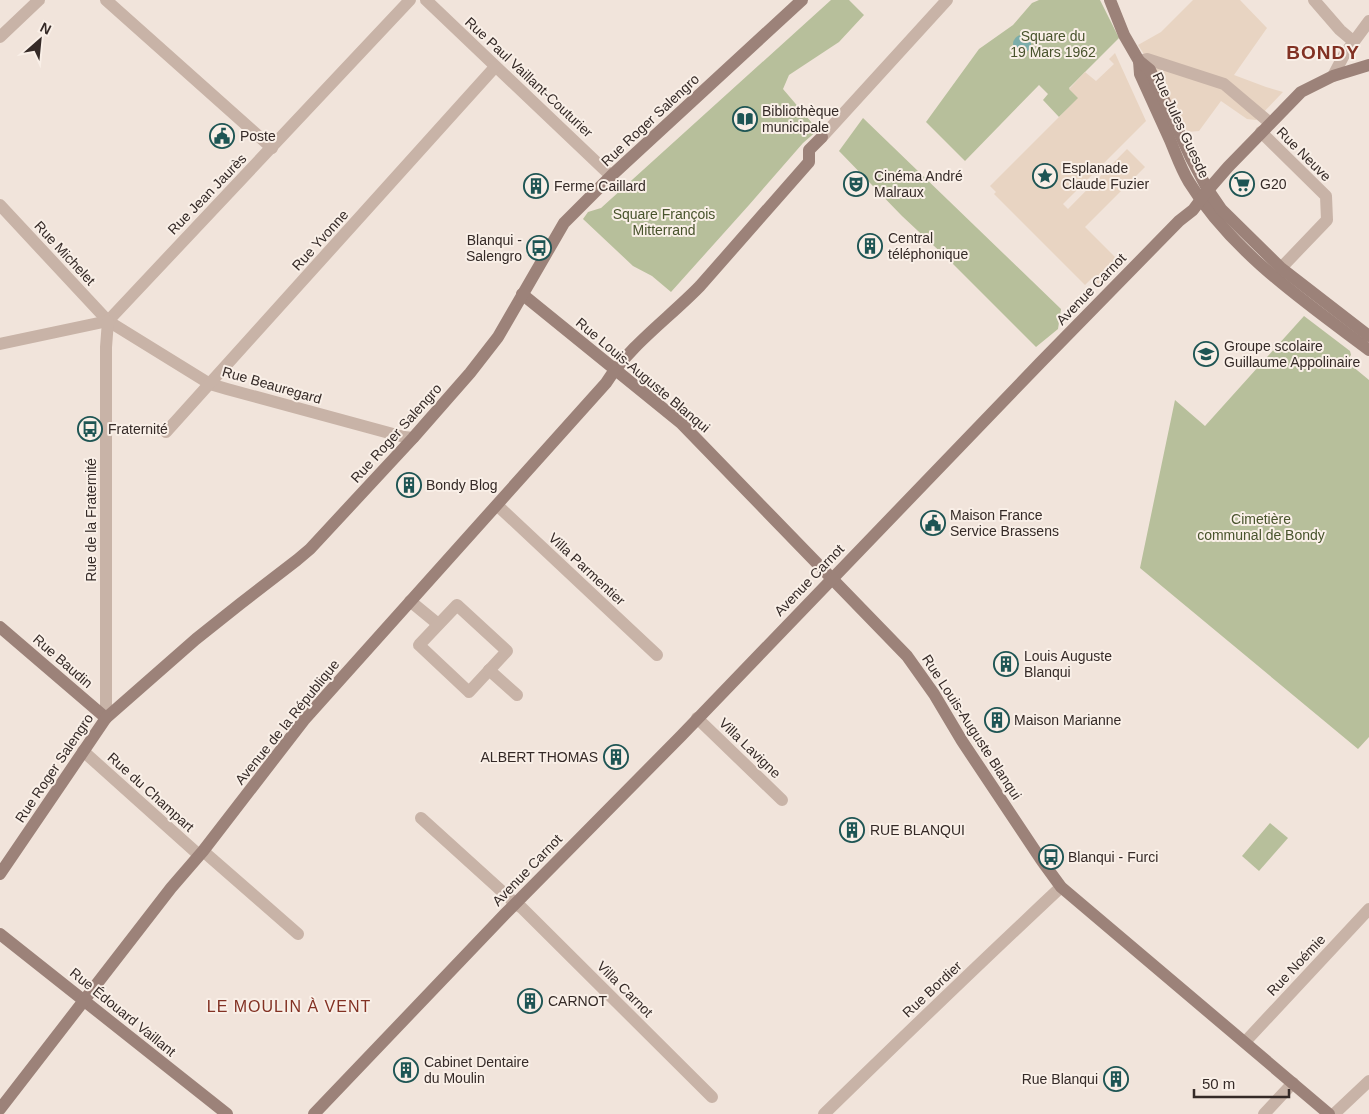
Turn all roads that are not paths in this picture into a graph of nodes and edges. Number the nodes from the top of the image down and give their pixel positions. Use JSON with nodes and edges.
{"nodes":[{"id":1,"x":39,"y":0,"type":"edge"},
{"id":2,"x":106,"y":0,"type":"edge"},
{"id":3,"x":410,"y":0,"type":"edge"},
{"id":4,"x":426,"y":0,"type":"edge"},
{"id":5,"x":802,"y":0,"type":"edge"},
{"id":6,"x":947,"y":0,"type":"edge"},
{"id":7,"x":1314,"y":0,"type":"edge"},
{"id":8,"x":1110,"y":1,"type":"edge"},
{"id":9,"x":1369,"y":21,"type":"edge"},
{"id":10,"x":0,"y":37,"type":"edge"},
{"id":11,"x":1353,"y":41,"type":"junction"},
{"id":12,"x":1139,"y":62,"type":"junction"},
{"id":13,"x":1369,"y":65,"type":"edge"},
{"id":14,"x":495,"y":67,"type":"junction"},
{"id":15,"x":1333,"y":76,"type":"junction"},
{"id":16,"x":1270,"y":123,"type":"junction"},
{"id":17,"x":1262,"y":132,"type":"junction"},
{"id":18,"x":272,"y":148,"type":"junction"},
{"id":19,"x":610,"y":176,"type":"junction"},
{"id":20,"x":1205,"y":194,"type":"junction"},
{"id":21,"x":0,"y":205,"type":"edge"},
{"id":22,"x":1280,"y":268,"type":"junction"},
{"id":23,"x":522,"y":294,"type":"junction"},
{"id":24,"x":108,"y":322,"type":"junction"},
{"id":25,"x":1369,"y":336,"type":"edge"},
{"id":26,"x":0,"y":344,"type":"edge"},
{"id":27,"x":1369,"y":350,"type":"edge"},
{"id":28,"x":615,"y":369,"type":"junction"},
{"id":29,"x":210,"y":384,"type":"junction"},
{"id":30,"x":166,"y":432,"type":"dead end"},
{"id":31,"x":413,"y":438,"type":"junction"},
{"id":32,"x":497,"y":506,"type":"junction"},
{"id":33,"x":832,"y":578,"type":"junction"},
{"id":34,"x":410,"y":601,"type":"junction"},
{"id":35,"x":438,"y":624,"type":"junction"},
{"id":36,"x":0,"y":627,"type":"edge"},
{"id":37,"x":657,"y":655,"type":"dead end"},
{"id":38,"x":489,"y":670,"type":"junction"},
{"id":39,"x":516,"y":695,"type":"dead end"},
{"id":40,"x":106,"y":718,"type":"junction"},
{"id":41,"x":697,"y":718,"type":"junction"},
{"id":42,"x":83,"y":751,"type":"junction"},
{"id":43,"x":782,"y":800,"type":"dead end"},
{"id":44,"x":421,"y":818,"type":"dead end"},
{"id":45,"x":201,"y":853,"type":"junction"},
{"id":46,"x":0,"y":874,"type":"edge"},
{"id":47,"x":1061,"y":887,"type":"junction"},
{"id":48,"x":516,"y":904,"type":"junction"},
{"id":49,"x":1369,"y":909,"type":"edge"},
{"id":50,"x":0,"y":934,"type":"edge"},
{"id":51,"x":298,"y":934,"type":"dead end"},
{"id":52,"x":84,"y":1000,"type":"junction"},
{"id":53,"x":1245,"y":1042,"type":"junction"},
{"id":54,"x":1369,"y":1081,"type":"edge"},
{"id":55,"x":1293,"y":1084,"type":"junction"},
{"id":56,"x":712,"y":1097,"type":"dead end"},
{"id":57,"x":0,"y":1109,"type":"edge"},
{"id":58,"x":227,"y":1114,"type":"edge"},
{"id":59,"x":314,"y":1114,"type":"edge"},
{"id":60,"x":824,"y":1114,"type":"edge"},
{"id":61,"x":1264,"y":1114,"type":"edge"},
{"id":62,"x":1329,"y":1114,"type":"edge"},
{"id":63,"x":1334,"y":1114,"type":"edge"}],
"edges":[{"from":1,"to":10,"type":"street"},
{"from":2,"to":18,"type":"street"},
{"from":3,"to":18,"type":"street","name":"Rue Jean Jaurès"},
{"from":4,"to":14,"type":"street","name":"Rue Paul Vaillant-Couturier"},
{"from":5,"to":19,"type":"street","name":"Rue Roger Salengro"},
{"from":6,"to":28,"type":"street","name":"Avenue de la République"},
{"from":7,"to":11,"type":"street"},
{"from":8,"to":12,"type":"street","name":"Rue Jules Guesde"},
{"from":9,"to":11,"type":"street"},
{"from":11,"to":15,"type":"street"},
{"from":12,"to":16,"type":"street"},
{"from":12,"to":20,"type":"street","name":"Rue Jules Guesde"},
{"from":13,"to":15,"type":"street","name":"Avenue Carnot"},
{"from":14,"to":19,"type":"street","name":"Rue Paul Vaillant-Couturier"},
{"from":14,"to":29,"type":"street","name":"Rue Yvonne"},
{"from":15,"to":16,"type":"street","name":"Avenue Carnot"},
{"from":16,"to":17,"type":"street","name":"Avenue Carnot"},
{"from":17,"to":20,"type":"street","name":"Avenue Carnot"},
{"from":17,"to":22,"type":"street","name":"Rue Neuve"},
{"from":18,"to":24,"type":"street","name":"Rue Jean Jaurès"},
{"from":19,"to":23,"type":"street","name":"Rue Roger Salengro"},
{"from":20,"to":22,"type":"street"},
{"from":20,"to":27,"type":"street"},
{"from":20,"to":33,"type":"street","name":"Avenue Carnot"},
{"from":21,"to":24,"type":"street","name":"Rue Michelet"},
{"from":22,"to":25,"type":"street"},
{"from":23,"to":28,"type":"street","name":"Rue Louis-Auguste Blanqui"},
{"from":23,"to":31,"type":"street","name":"Rue Roger Salengro"},
{"from":24,"to":26,"type":"street"},
{"from":24,"to":29,"type":"street","name":"Rue Beauregard"},
{"from":24,"to":40,"type":"street","name":"Rue de la Fraternité"},
{"from":28,"to":32,"type":"street","name":"Avenue de la République"},
{"from":28,"to":33,"type":"street","name":"Rue Louis-Auguste Blanqui"},
{"from":29,"to":30,"type":"street","name":"Rue Yvonne"},
{"from":29,"to":31,"type":"street","name":"Rue Beauregard"},
{"from":31,"to":40,"type":"street","name":"Rue Roger Salengro"},
{"from":32,"to":34,"type":"street","name":"Avenue de la République"},
{"from":32,"to":37,"type":"street","name":"Villa Parmentier"},
{"from":33,"to":41,"type":"street","name":"Avenue Carnot"},
{"from":33,"to":47,"type":"street","name":"Rue Louis-Auguste Blanqui"},
{"from":34,"to":35,"type":"street"},
{"from":34,"to":45,"type":"street","name":"Avenue de la République"},
{"from":35,"to":38,"type":"street"},
{"from":35,"to":38,"type":"street"},
{"from":36,"to":40,"type":"street","name":"Rue Baudin"},
{"from":38,"to":39,"type":"street"},
{"from":40,"to":42,"type":"street","name":"Rue Roger Salengro"},
{"from":41,"to":43,"type":"street","name":"Villa Lavigne"},
{"from":41,"to":48,"type":"street","name":"Avenue Carnot"},
{"from":42,"to":45,"type":"street","name":"Rue du Champart"},
{"from":42,"to":46,"type":"street","name":"Rue Roger Salengro"},
{"from":44,"to":48,"type":"street","name":"Villa Carnot"},
{"from":45,"to":51,"type":"street","name":"Rue du Champart"},
{"from":45,"to":52,"type":"street","name":"Avenue de la République"},
{"from":47,"to":53,"type":"street","name":"Rue Louis-Auguste Blanqui"},
{"from":47,"to":60,"type":"street","name":"Rue Bordier"},
{"from":48,"to":56,"type":"street","name":"Villa Carnot"},
{"from":48,"to":59,"type":"street","name":"Avenue Carnot"},
{"from":49,"to":53,"type":"street","name":"Rue Noémie"},
{"from":50,"to":52,"type":"street","name":"Rue Édouard Vaillant"},
{"from":52,"to":57,"type":"street","name":"Avenue de la République"},
{"from":52,"to":58,"type":"street","name":"Rue Édouard Vaillant"},
{"from":53,"to":55,"type":"street","name":"Rue Louis-Auguste Blanqui"},
{"from":54,"to":63,"type":"street"},
{"from":55,"to":61,"type":"street"},
{"from":55,"to":62,"type":"street","name":"Rue Louis-Auguste Blanqui"}]}
